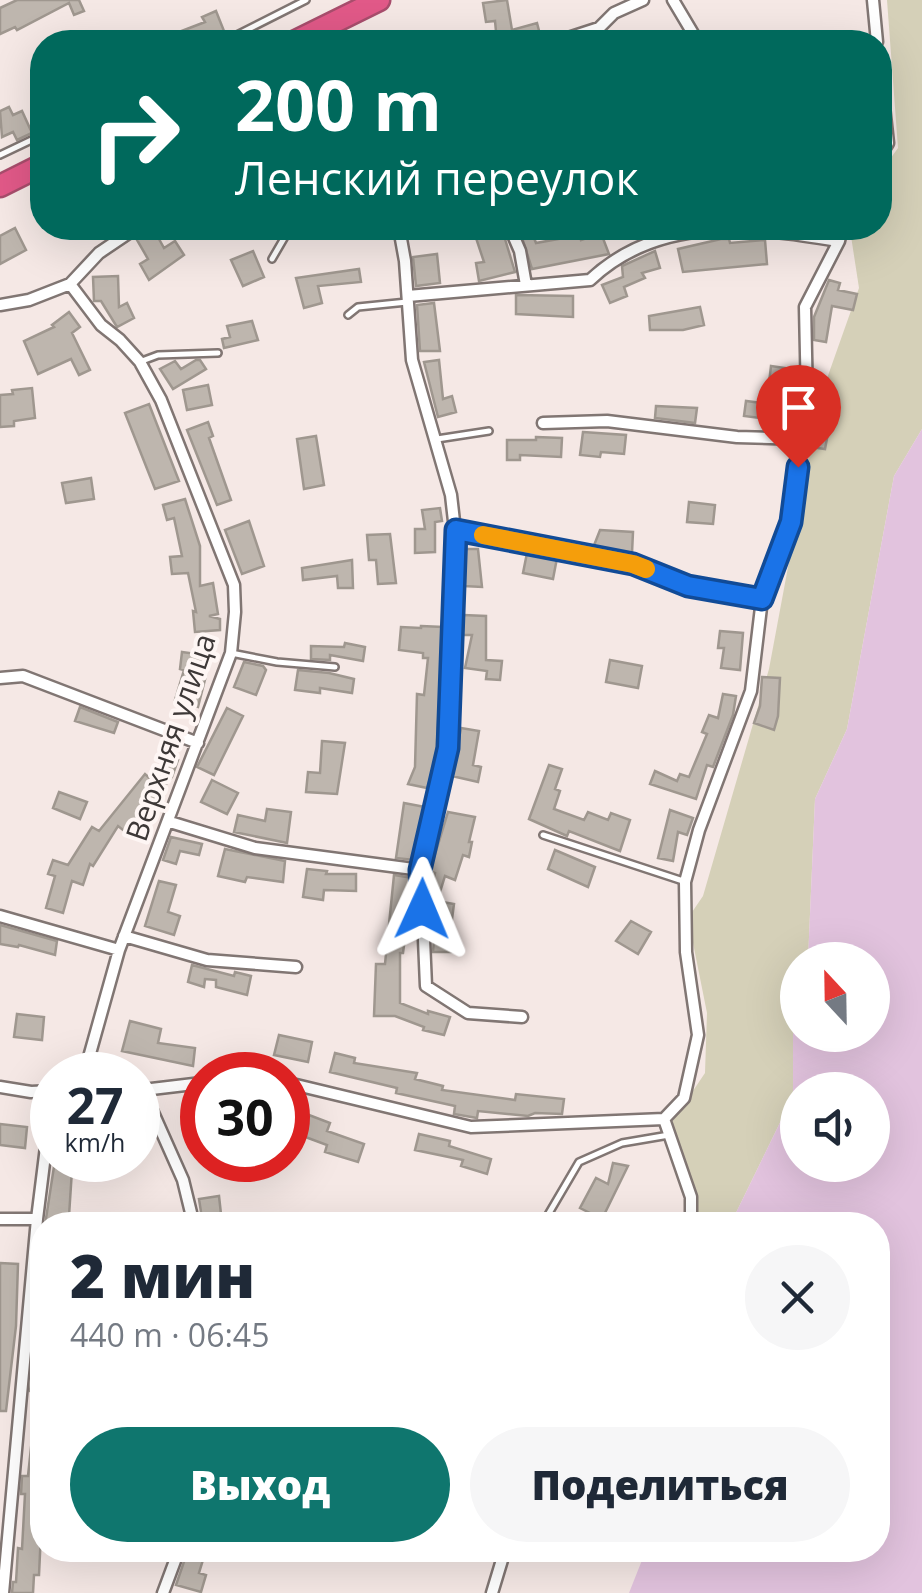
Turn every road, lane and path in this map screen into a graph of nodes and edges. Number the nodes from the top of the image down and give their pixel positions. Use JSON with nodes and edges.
{"nodes":[{"id":1,"x":306,"y":0,"type":"edge"},
{"id":2,"x":380,"y":0,"type":"edge"},
{"id":3,"x":643,"y":0,"type":"edge"},
{"id":4,"x":673,"y":0,"type":"edge"},
{"id":5,"x":873,"y":0,"type":"edge"},
{"id":6,"x":247,"y":30,"type":"edge"},
{"id":7,"x":341,"y":30,"type":"edge"},
{"id":8,"x":592,"y":30,"type":"edge"},
{"id":9,"x":691,"y":30,"type":"edge"},
{"id":10,"x":876,"y":30,"type":"edge"},
{"id":11,"x":30,"y":141,"type":"edge"},
{"id":12,"x":0,"y":155,"type":"edge"},
{"id":13,"x":30,"y":171,"type":"edge"},
{"id":14,"x":0,"y":186,"type":"edge"},
{"id":15,"x":119,"y":240,"type":"edge"},
{"id":16,"x":283,"y":240,"type":"edge"},
{"id":17,"x":401,"y":240,"type":"edge"},
{"id":18,"x":515,"y":240,"type":"edge"},
{"id":19,"x":664,"y":240,"type":"edge"},
{"id":20,"x":833,"y":240,"type":"edge"},
{"id":21,"x":839,"y":241,"type":"joint"},
{"id":22,"x":272,"y":259,"type":"dead end"},
{"id":23,"x":70,"y":284,"type":"junction"},
{"id":24,"x":526,"y":285,"type":"junction"},
{"id":25,"x":408,"y":299,"type":"junction"},
{"id":26,"x":0,"y":305,"type":"edge"},
{"id":27,"x":348,"y":315,"type":"dead end"},
{"id":28,"x":218,"y":353,"type":"dead end"},
{"id":29,"x":140,"y":362,"type":"junction"},
{"id":30,"x":543,"y":423,"type":"dead end"},
{"id":31,"x":489,"y":431,"type":"dead end"},
{"id":32,"x":436,"y":439,"type":"junction"},
{"id":33,"x":801,"y":439,"type":"junction"},
{"id":34,"x":456,"y":530,"type":"junction"},
{"id":35,"x":762,"y":599,"type":"junction"},
{"id":36,"x":231,"y":654,"type":"junction"},
{"id":37,"x":336,"y":667,"type":"dead end"},
{"id":38,"x":0,"y":678,"type":"edge"},
{"id":39,"x":198,"y":743,"type":"junction"},
{"id":40,"x":170,"y":822,"type":"junction"},
{"id":41,"x":543,"y":835,"type":"dead end"},
{"id":42,"x":420,"y":870,"type":"junction"},
{"id":43,"x":686,"y":882,"type":"junction"},
{"id":44,"x":0,"y":916,"type":"edge"},
{"id":45,"x":124,"y":936,"type":"junction"},
{"id":46,"x":119,"y":950,"type":"junction"},
{"id":47,"x":296,"y":967,"type":"dead end"},
{"id":48,"x":522,"y":1017,"type":"dead end"},
{"id":49,"x":90,"y":1052,"type":"edge"},
{"id":50,"x":0,"y":1087,"type":"edge"},
{"id":51,"x":310,"y":1088,"type":"edge"},
{"id":52,"x":30,"y":1089,"type":"edge"},
{"id":53,"x":664,"y":1119,"type":"junction"},
{"id":54,"x":160,"y":1131,"type":"edge"},
{"id":55,"x":670,"y":1135,"type":"junction"},
{"id":56,"x":42,"y":1182,"type":"edge"},
{"id":57,"x":38,"y":1212,"type":"edge"},
{"id":58,"x":191,"y":1212,"type":"edge"},
{"id":59,"x":550,"y":1212,"type":"edge"},
{"id":60,"x":692,"y":1212,"type":"edge"},
{"id":61,"x":0,"y":1219,"type":"edge"},
{"id":62,"x":30,"y":1220,"type":"edge"},
{"id":63,"x":30,"y":1281,"type":"edge"},
{"id":64,"x":6,"y":1492,"type":"edge"},
{"id":65,"x":174,"y":1562,"type":"edge"},
{"id":66,"x":501,"y":1562,"type":"edge"},
{"id":67,"x":3,"y":1593,"type":"edge"},
{"id":68,"x":162,"y":1593,"type":"edge"},
{"id":69,"x":492,"y":1593,"type":"edge"}],
"edges":[{"from":1,"to":6,"type":"lane"},
{"from":2,"to":7,"type":"highway"},
{"from":3,"to":8,"type":"street"},
{"from":4,"to":9,"type":"street"},
{"from":5,"to":10,"type":"street"},
{"from":11,"to":12,"type":"lane"},
{"from":13,"to":14,"type":"highway"},
{"from":15,"to":23,"type":"street"},
{"from":16,"to":22,"type":"lane"},
{"from":17,"to":25,"type":"street"},
{"from":18,"to":24,"type":"street"},
{"from":19,"to":24,"type":"street"},
{"from":20,"to":21,"type":"street"},
{"from":21,"to":33,"type":"street"},
{"from":23,"to":26,"type":"street"},
{"from":23,"to":29,"type":"street","name":"Верхняя улица"},
{"from":24,"to":25,"type":"street"},
{"from":25,"to":27,"type":"lane"},
{"from":25,"to":32,"type":"street"},
{"from":28,"to":29,"type":"lane"},
{"from":29,"to":36,"type":"street","name":"Верхняя улица"},
{"from":30,"to":33,"type":"street"},
{"from":31,"to":32,"type":"lane"},
{"from":32,"to":34,"type":"street"},
{"from":33,"to":35,"type":"street"},
{"from":34,"to":35,"type":"street"},
{"from":34,"to":42,"type":"street"},
{"from":35,"to":43,"type":"street"},
{"from":36,"to":37,"type":"lane"},
{"from":36,"to":39,"type":"street","name":"Верхняя улица"},
{"from":38,"to":39,"type":"street"},
{"from":39,"to":40,"type":"street","name":"Верхняя улица"},
{"from":40,"to":42,"type":"street"},
{"from":40,"to":45,"type":"street","name":"Верхняя улица"},
{"from":41,"to":43,"type":"lane"},
{"from":42,"to":48,"type":"street"},
{"from":43,"to":53,"type":"street"},
{"from":44,"to":46,"type":"street"},
{"from":45,"to":46,"type":"street","name":"Верхняя улица"},
{"from":45,"to":47,"type":"street"},
{"from":46,"to":49,"type":"street","name":"Верхняя улица"},
{"from":50,"to":52,"type":"street"},
{"from":51,"to":53,"type":"street"},
{"from":53,"to":55,"type":"street"},
{"from":54,"to":58,"type":"street"},
{"from":55,"to":59,"type":"lane"},
{"from":55,"to":60,"type":"street"},
{"from":56,"to":57,"type":"street"},
{"from":61,"to":62,"type":"street"},
{"from":63,"to":64,"type":"street"},
{"from":64,"to":67,"type":"street"},
{"from":65,"to":68,"type":"street"},
{"from":66,"to":69,"type":"street"}]}
